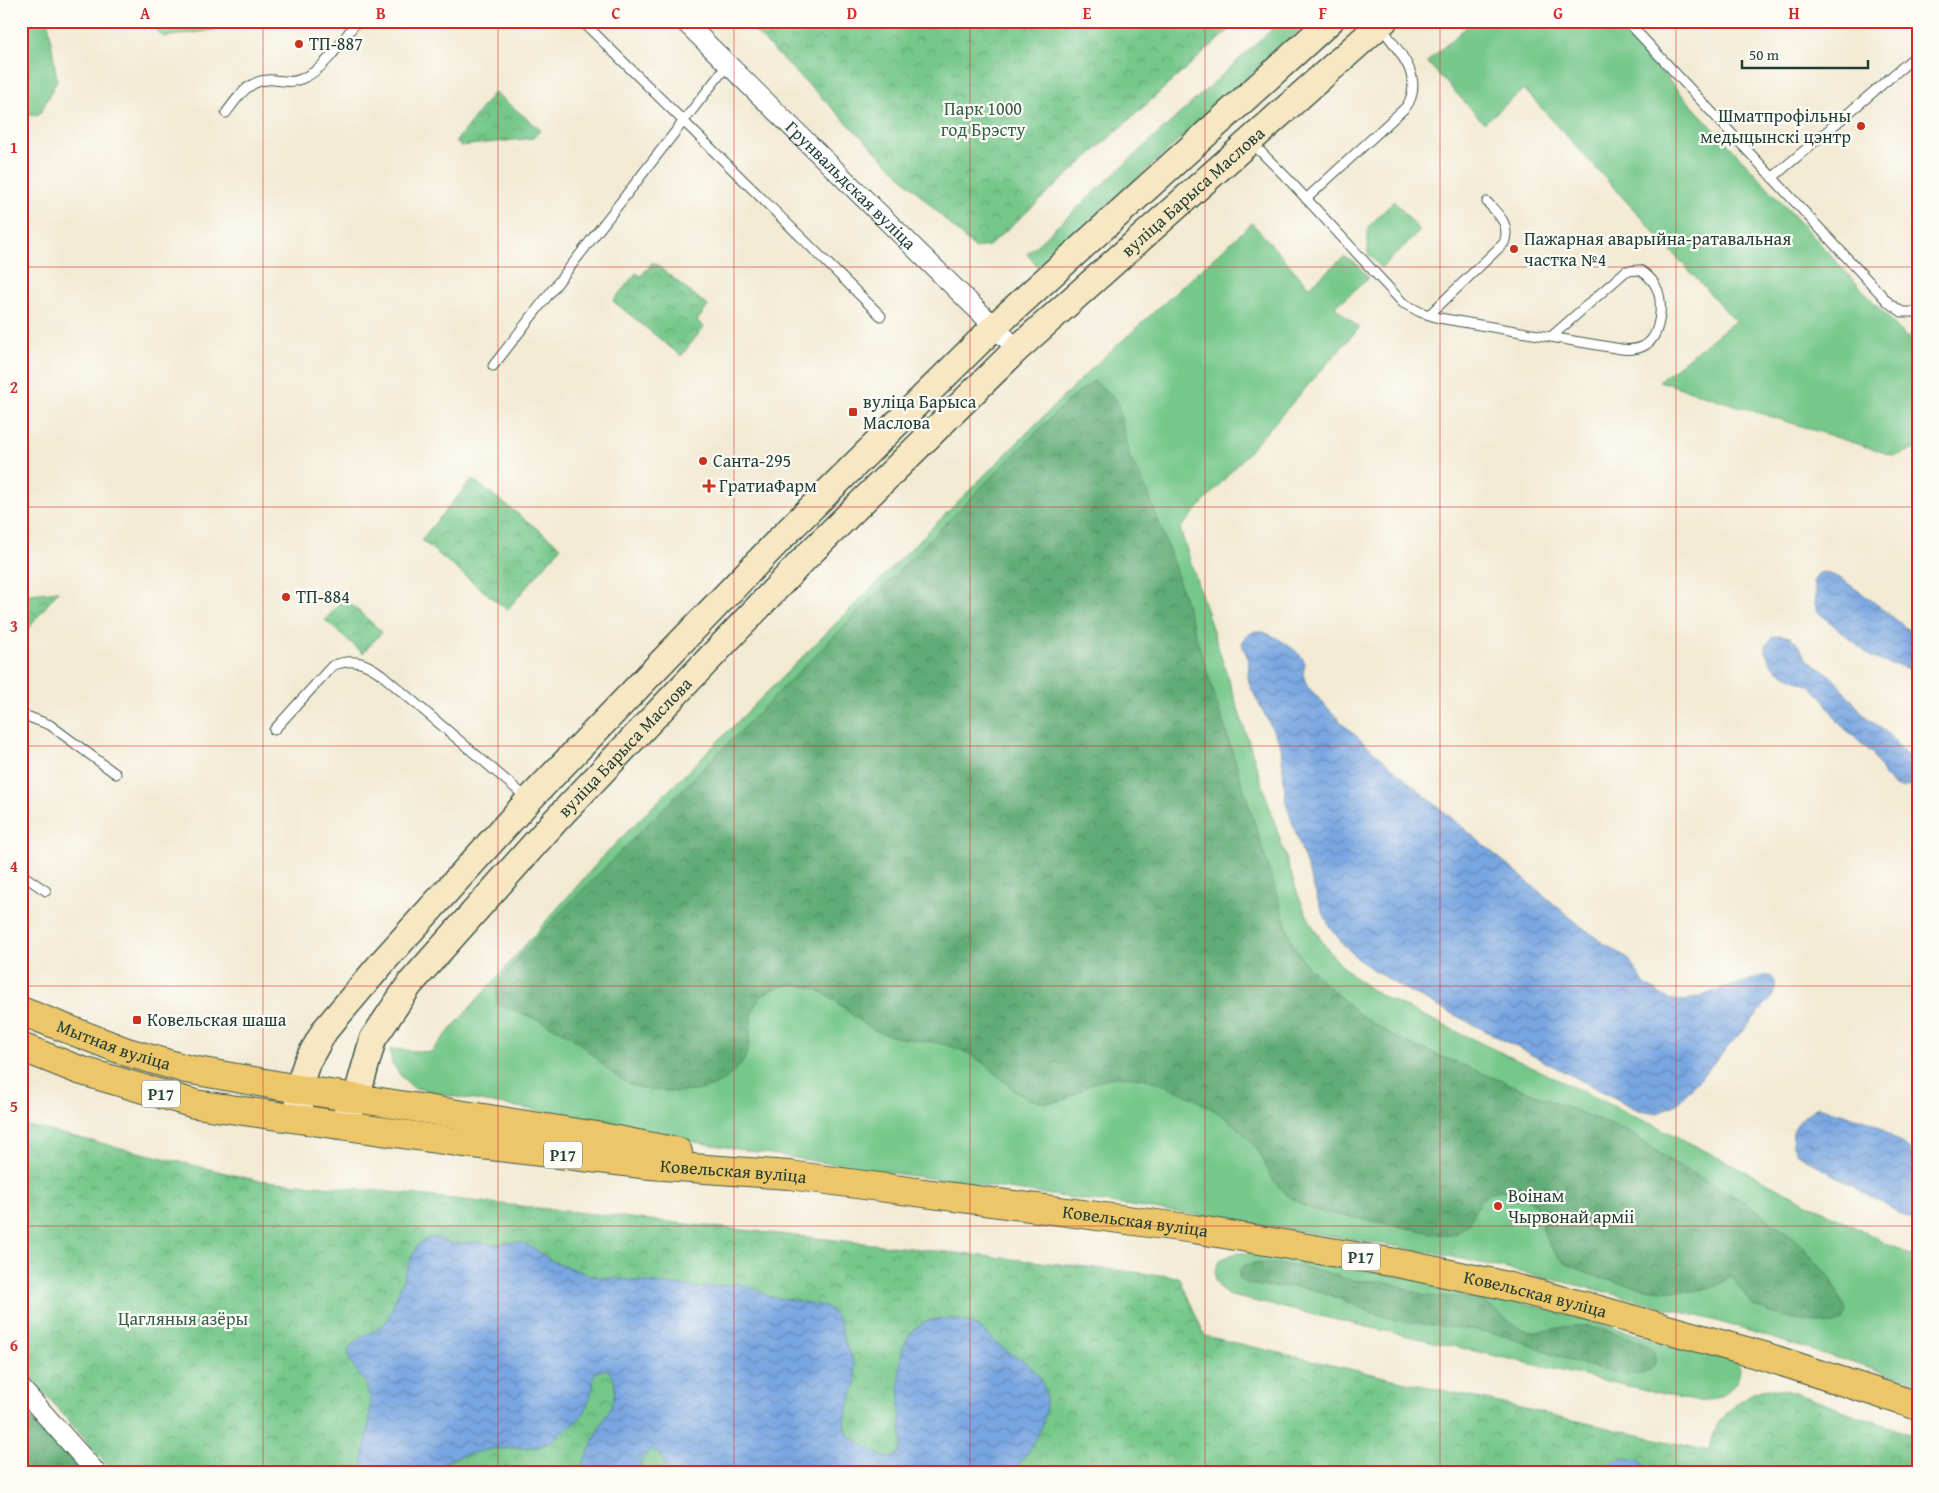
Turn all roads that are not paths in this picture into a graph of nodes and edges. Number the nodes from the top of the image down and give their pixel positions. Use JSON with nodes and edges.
{"nodes":[{"id":1,"x":357,"y":21,"type":"edge"},
{"id":2,"x":582,"y":21,"type":"edge"},
{"id":3,"x":684,"y":21,"type":"edge"},
{"id":4,"x":1330,"y":21,"type":"edge"},
{"id":5,"x":1627,"y":21,"type":"edge"},
{"id":6,"x":1382,"y":23,"type":"edge"},
{"id":7,"x":1918,"y":54,"type":"edge"},
{"id":8,"x":728,"y":64,"type":"junction"},
{"id":9,"x":226,"y":113,"type":"dead end"},
{"id":10,"x":683,"y":120,"type":"junction"},
{"id":11,"x":1250,"y":141,"type":"junction"},
{"id":12,"x":1772,"y":178,"type":"junction"},
{"id":13,"x":1306,"y":199,"type":"junction"},
{"id":14,"x":1488,"y":202,"type":"dead end"},
{"id":15,"x":1918,"y":312,"type":"edge"},
{"id":16,"x":1429,"y":315,"type":"junction"},
{"id":17,"x":881,"y":316,"type":"dead end"},
{"id":18,"x":994,"y":327,"type":"junction"},
{"id":19,"x":1550,"y":337,"type":"junction"},
{"id":20,"x":1017,"y":350,"type":"junction"},
{"id":21,"x":493,"y":366,"type":"dead end"},
{"id":22,"x":21,"y":714,"type":"edge"},
{"id":23,"x":274,"y":730,"type":"dead end"},
{"id":24,"x":116,"y":774,"type":"dead end"},
{"id":25,"x":529,"y":800,"type":"junction"},
{"id":26,"x":21,"y":874,"type":"edge"},
{"id":27,"x":46,"y":891,"type":"dead end"},
{"id":28,"x":21,"y":1011,"type":"edge"},
{"id":29,"x":21,"y":1047,"type":"edge"},
{"id":30,"x":298,"y":1089,"type":"junction"},
{"id":31,"x":356,"y":1098,"type":"junction"},
{"id":32,"x":305,"y":1120,"type":"junction"},
{"id":33,"x":337,"y":1125,"type":"junction"},
{"id":34,"x":789,"y":1176,"type":"junction"},
{"id":35,"x":23,"y":1394,"type":"edge"},
{"id":36,"x":1918,"y":1406,"type":"edge"},
{"id":37,"x":96,"y":1472,"type":"edge"}],
"edges":[{"from":1,"to":9,"type":"lane"},
{"from":2,"to":10,"type":"lane"},
{"from":3,"to":8,"type":"street","name":"Грунвальдская вуліца"},
{"from":4,"to":18,"type":"main road","name":"вуліца Барыса Маслова"},
{"from":5,"to":12,"type":"lane"},
{"from":6,"to":11,"type":"main road","name":"вуліца Барыса Маслова"},
{"from":6,"to":13,"type":"lane"},
{"from":7,"to":12,"type":"lane"},
{"from":8,"to":10,"type":"lane"},
{"from":8,"to":18,"type":"street","name":"Грунвальдская вуліца"},
{"from":10,"to":17,"type":"lane"},
{"from":10,"to":21,"type":"lane"},
{"from":11,"to":13,"type":"lane"},
{"from":11,"to":20,"type":"main road","name":"вуліца Барыса Маслова"},
{"from":12,"to":15,"type":"lane"},
{"from":13,"to":16,"type":"lane"},
{"from":14,"to":16,"type":"lane"},
{"from":16,"to":19,"type":"lane"},
{"from":18,"to":20,"type":"street","name":"Грунвальдская вуліца"},
{"from":18,"to":25,"type":"main road","name":"вуліца Барыса Маслова"},
{"from":19,"to":19,"type":"lane"},
{"from":20,"to":31,"type":"main road","name":"вуліца Барыса Маслова"},
{"from":22,"to":24,"type":"lane"},
{"from":23,"to":25,"type":"lane"},
{"from":25,"to":30,"type":"main road","name":"вуліца Барыса Маслова"},
{"from":26,"to":27,"type":"lane"},
{"from":28,"to":30,"type":"highway","name":"Мытная вуліца","number":"Р17"},
{"from":29,"to":32,"type":"highway","name":"Мытная вуліца","number":"Р17"},
{"from":30,"to":31,"type":"highway","name":"Мытная вуліца","number":"Р17"},
{"from":30,"to":32,"type":"main road","name":"вуліца Барыса Маслова"},
{"from":31,"to":33,"type":"main road","name":"вуліца Барыса Маслова"},
{"from":31,"to":34,"type":"highway","number":"Р17"},
{"from":32,"to":33,"type":"highway","name":"Мытная вуліца","number":"Р17"},
{"from":33,"to":34,"type":"highway","name":"Ковельская вуліца","number":"Р17"},
{"from":34,"to":36,"type":"highway","name":"Ковельская вуліца","number":"Р17"},
{"from":35,"to":37,"type":"street"}]}
